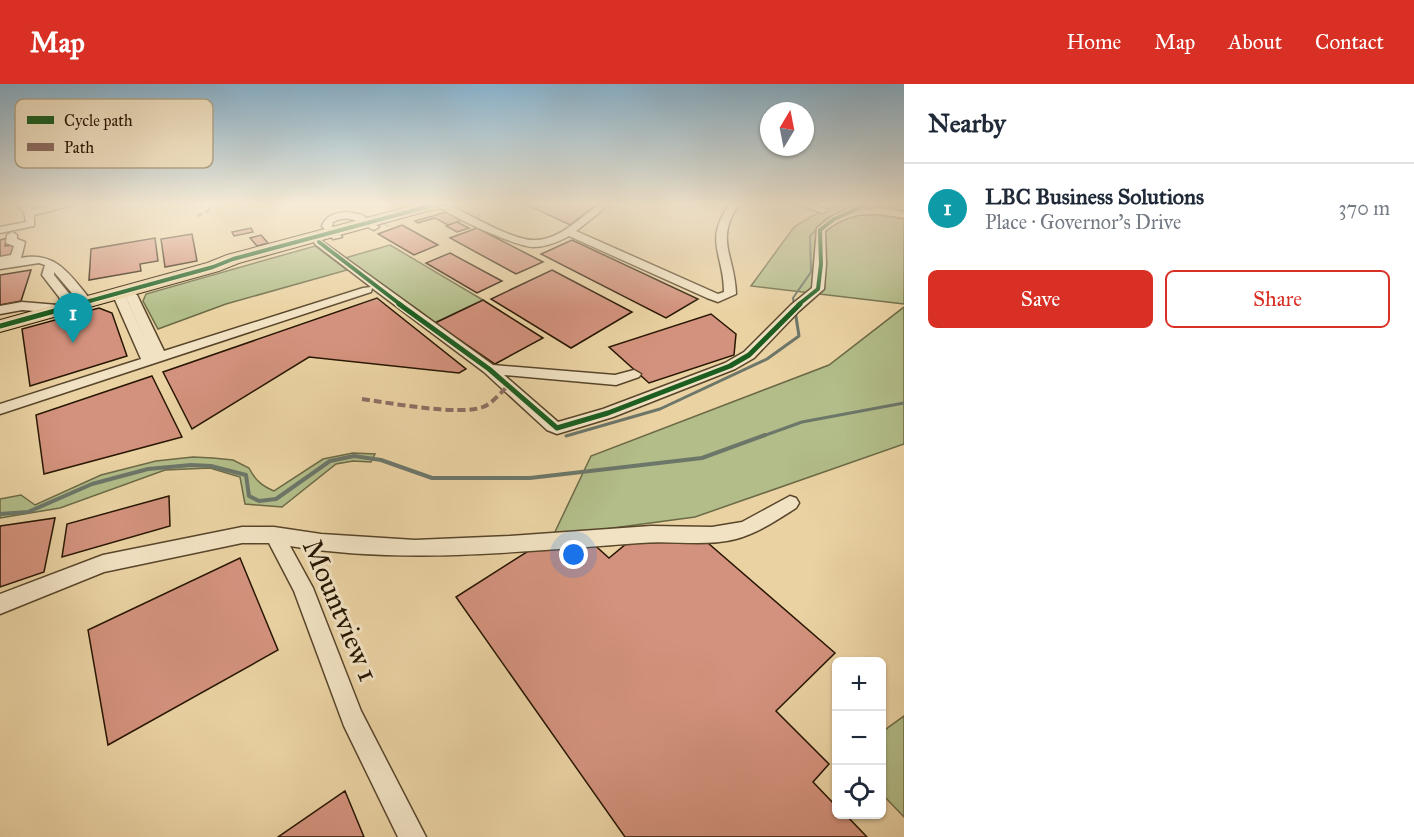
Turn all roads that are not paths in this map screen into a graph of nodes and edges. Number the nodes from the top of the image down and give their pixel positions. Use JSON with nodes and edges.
{"nodes":[{"id":1,"x":11,"y":239,"type":"edge"},
{"id":2,"x":323,"y":239,"type":"edge"},
{"id":3,"x":332,"y":239,"type":"edge"},
{"id":4,"x":516,"y":239,"type":"edge"},
{"id":5,"x":553,"y":239,"type":"edge"},
{"id":6,"x":585,"y":239,"type":"edge"},
{"id":7,"x":720,"y":239,"type":"edge"},
{"id":8,"x":820,"y":239,"type":"edge"},
{"id":9,"x":0,"y":260,"type":"edge"},
{"id":10,"x":0,"y":266,"type":"edge"},
{"id":11,"x":367,"y":290,"type":"dead end"},
{"id":12,"x":123,"y":292,"type":"junction"},
{"id":13,"x":71,"y":306,"type":"junction"},
{"id":14,"x":0,"y":310,"type":"edge"},
{"id":15,"x":0,"y":326,"type":"edge"},
{"id":16,"x":154,"y":358,"type":"junction"},
{"id":17,"x":489,"y":369,"type":"junction"},
{"id":18,"x":634,"y":374,"type":"dead end"},
{"id":19,"x":0,"y":409,"type":"edge"},
{"id":20,"x":790,"y":503,"type":"dead end"},
{"id":21,"x":274,"y":535,"type":"junction"},
{"id":22,"x":0,"y":604,"type":"edge"},
{"id":23,"x":412,"y":837,"type":"edge"}],
"edges":[{"from":1,"to":9,"type":"street"},
{"from":2,"to":12,"type":"highway"},
{"from":3,"to":17,"type":"street"},
{"from":4,"to":5,"type":"street"},
{"from":6,"to":7,"type":"street"},
{"from":8,"to":17,"type":"street"},
{"from":10,"to":13,"type":"street"},
{"from":11,"to":16,"type":"street"},
{"from":12,"to":13,"type":"highway"},
{"from":12,"to":16,"type":"street"},
{"from":13,"to":14,"type":"street"},
{"from":13,"to":15,"type":"highway"},
{"from":16,"to":19,"type":"street"},
{"from":17,"to":18,"type":"street"},
{"from":20,"to":21,"type":"street"},
{"from":21,"to":22,"type":"street","name":"Mountview 1"},
{"from":21,"to":23,"type":"street","name":"Mountview 1"}]}
